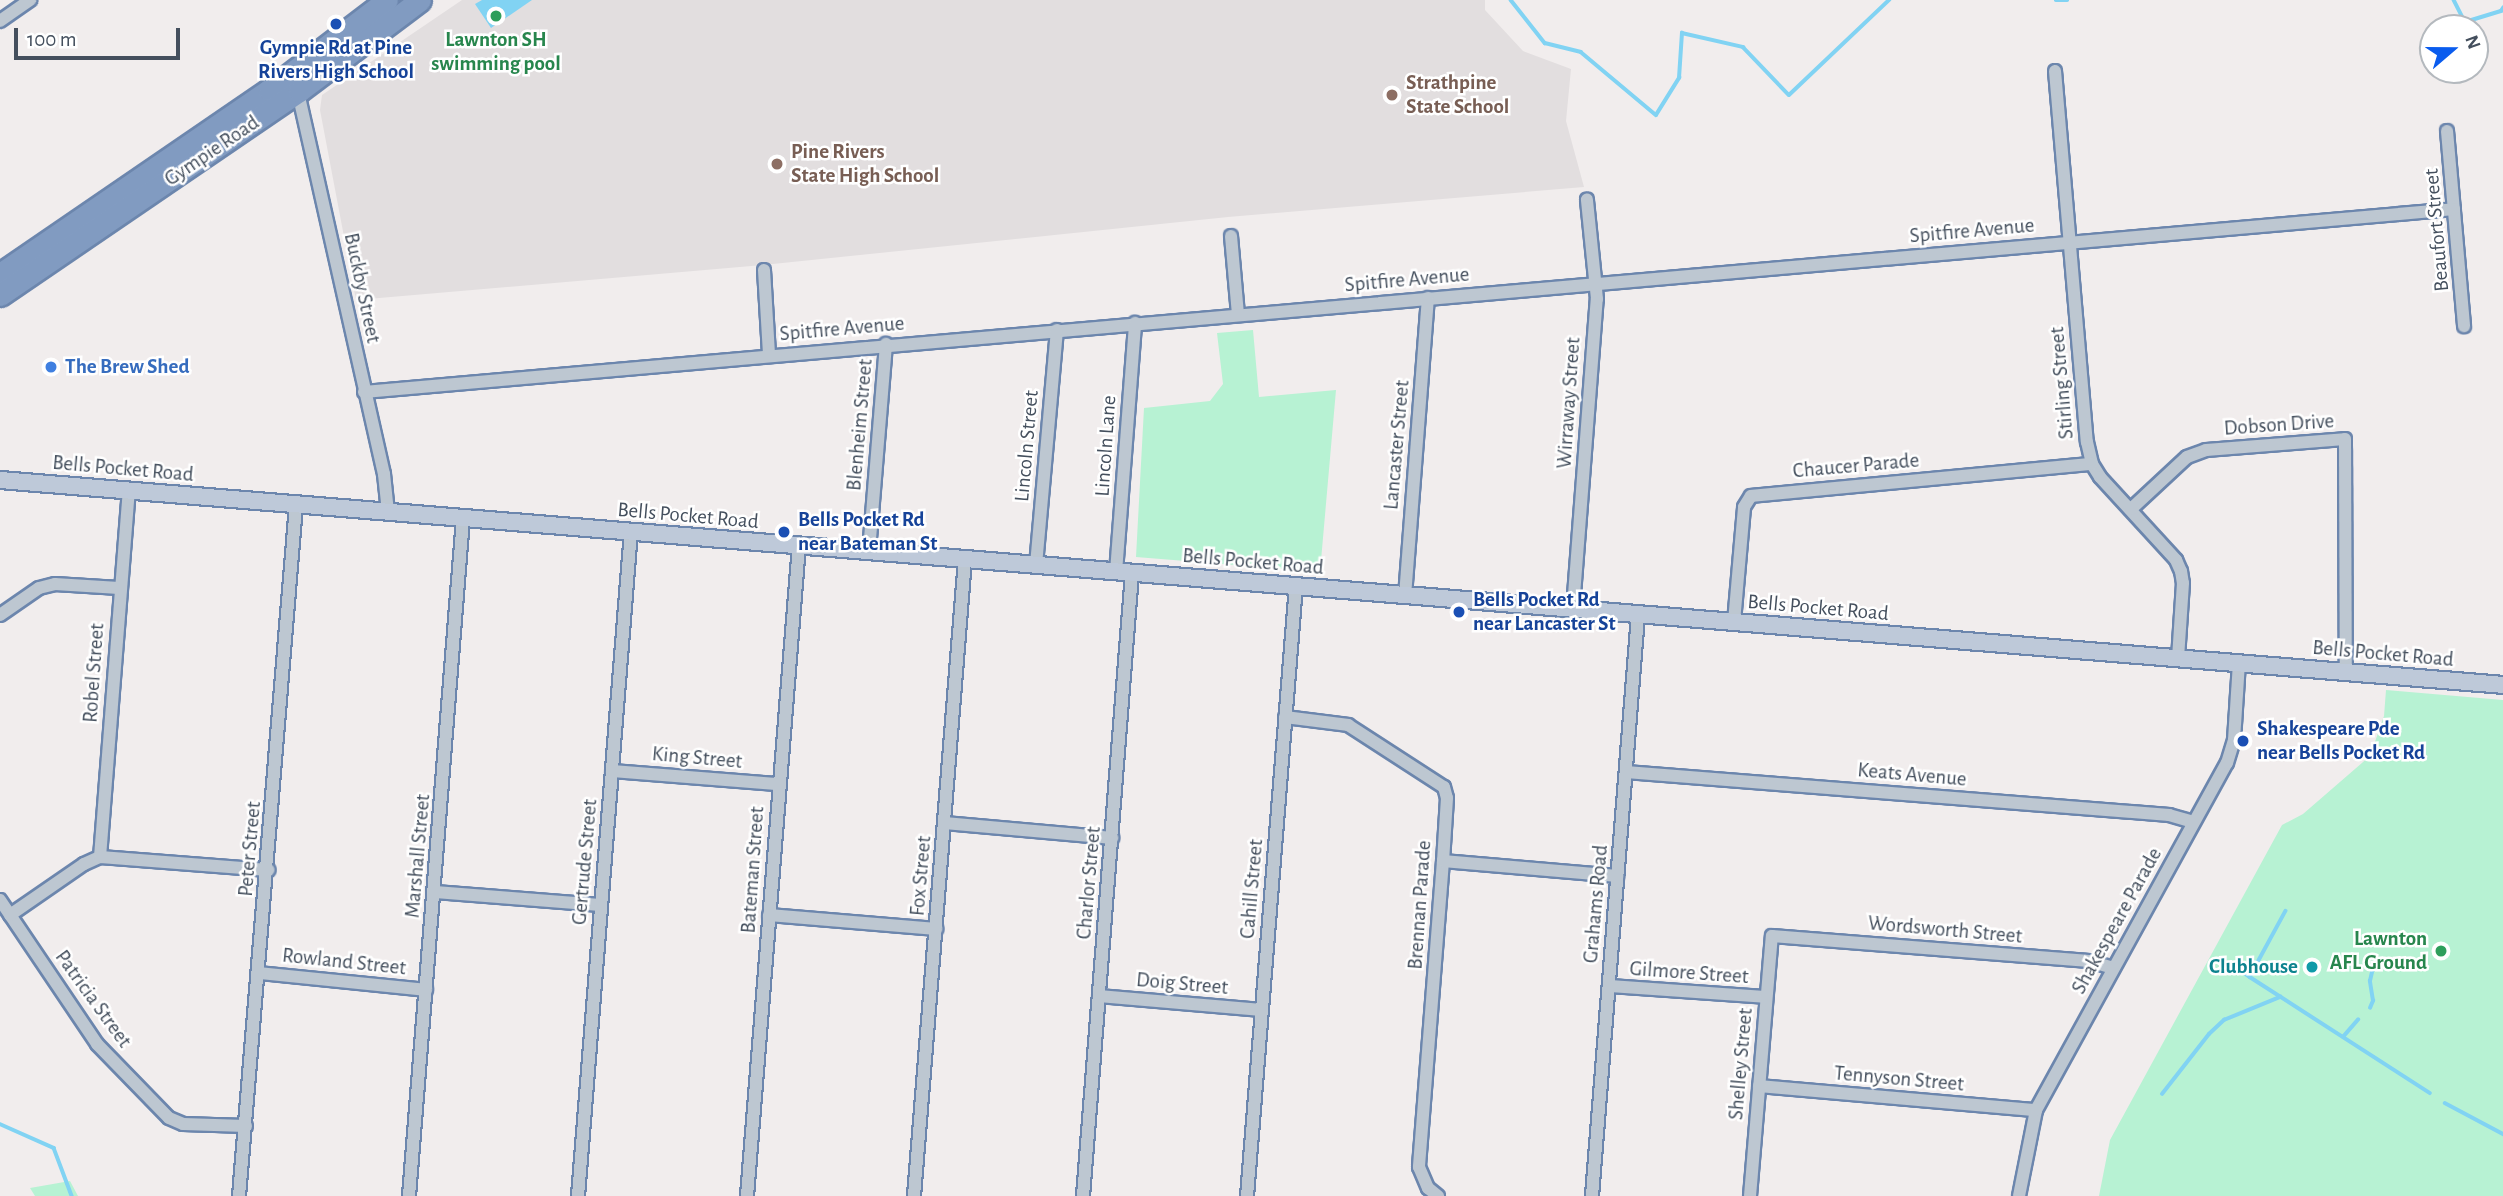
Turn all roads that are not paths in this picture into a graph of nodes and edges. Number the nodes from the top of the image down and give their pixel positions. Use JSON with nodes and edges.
{"nodes":[{"id":1,"x":30,"y":0,"type":"edge"},
{"id":2,"x":387,"y":0,"type":"edge"},
{"id":3,"x":420,"y":0,"type":"edge"},
{"id":4,"x":0,"y":21,"type":"edge"},
{"id":5,"x":2055,"y":71,"type":"dead end"},
{"id":6,"x":294,"y":83,"type":"junction"},
{"id":7,"x":2447,"y":131,"type":"dead end"},
{"id":8,"x":1587,"y":200,"type":"dead end"},
{"id":9,"x":2454,"y":209,"type":"junction"},
{"id":10,"x":1231,"y":236,"type":"dead end"},
{"id":11,"x":2069,"y":242,"type":"junction"},
{"id":12,"x":764,"y":270,"type":"dead end"},
{"id":13,"x":0,"y":274,"type":"edge"},
{"id":14,"x":1596,"y":283,"type":"junction"},
{"id":15,"x":0,"y":295,"type":"edge"},
{"id":16,"x":1428,"y":298,"type":"junction"},
{"id":17,"x":1238,"y":315,"type":"junction"},
{"id":18,"x":1135,"y":323,"type":"junction"},
{"id":19,"x":2465,"y":326,"type":"dead end"},
{"id":20,"x":1057,"y":330,"type":"junction"},
{"id":21,"x":886,"y":344,"type":"junction"},
{"id":22,"x":769,"y":354,"type":"junction"},
{"id":23,"x":364,"y":392,"type":"junction"},
{"id":24,"x":2092,"y":464,"type":"junction"},
{"id":25,"x":0,"y":480,"type":"edge"},
{"id":26,"x":129,"y":491,"type":"junction"},
{"id":27,"x":296,"y":505,"type":"junction"},
{"id":28,"x":2130,"y":509,"type":"junction"},
{"id":29,"x":388,"y":511,"type":"junction"},
{"id":30,"x":463,"y":519,"type":"junction"},
{"id":31,"x":631,"y":532,"type":"junction"},
{"id":32,"x":799,"y":546,"type":"junction"},
{"id":33,"x":869,"y":551,"type":"junction"},
{"id":34,"x":965,"y":559,"type":"junction"},
{"id":35,"x":1037,"y":565,"type":"junction"},
{"id":36,"x":1124,"y":573,"type":"junction"},
{"id":37,"x":1296,"y":586,"type":"junction"},
{"id":38,"x":120,"y":588,"type":"junction"},
{"id":39,"x":1405,"y":596,"type":"junction"},
{"id":40,"x":1573,"y":608,"type":"junction"},
{"id":41,"x":0,"y":615,"type":"edge"},
{"id":42,"x":1638,"y":615,"type":"junction"},
{"id":43,"x":1734,"y":622,"type":"junction"},
{"id":44,"x":2178,"y":659,"type":"junction"},
{"id":45,"x":2239,"y":663,"type":"junction"},
{"id":46,"x":2346,"y":671,"type":"junction"},
{"id":47,"x":2503,"y":685,"type":"edge"},
{"id":48,"x":1285,"y":717,"type":"junction"},
{"id":49,"x":612,"y":771,"type":"junction"},
{"id":50,"x":1626,"y":772,"type":"junction"},
{"id":51,"x":779,"y":784,"type":"junction"},
{"id":52,"x":2193,"y":822,"type":"junction"},
{"id":53,"x":945,"y":823,"type":"junction"},
{"id":54,"x":1112,"y":838,"type":"junction"},
{"id":55,"x":100,"y":857,"type":"junction"},
{"id":56,"x":1443,"y":861,"type":"junction"},
{"id":57,"x":268,"y":870,"type":"junction"},
{"id":58,"x":1617,"y":876,"type":"junction"},
{"id":59,"x":435,"y":892,"type":"junction"},
{"id":60,"x":0,"y":900,"type":"edge"},
{"id":61,"x":600,"y":905,"type":"junction"},
{"id":62,"x":10,"y":915,"type":"junction"},
{"id":63,"x":769,"y":915,"type":"junction"},
{"id":64,"x":936,"y":929,"type":"junction"},
{"id":65,"x":1772,"y":936,"type":"joint"},
{"id":66,"x":2113,"y":968,"type":"junction"},
{"id":67,"x":259,"y":973,"type":"junction"},
{"id":68,"x":1609,"y":986,"type":"junction"},
{"id":69,"x":426,"y":990,"type":"junction"},
{"id":70,"x":1099,"y":996,"type":"junction"},
{"id":71,"x":1766,"y":997,"type":"junction"},
{"id":72,"x":1261,"y":1010,"type":"junction"},
{"id":73,"x":1759,"y":1086,"type":"junction"},
{"id":74,"x":2036,"y":1110,"type":"junction"},
{"id":75,"x":246,"y":1126,"type":"junction"},
{"id":76,"x":239,"y":1196,"type":"edge"},
{"id":77,"x":409,"y":1196,"type":"edge"},
{"id":78,"x":578,"y":1196,"type":"edge"},
{"id":79,"x":747,"y":1196,"type":"edge"},
{"id":80,"x":914,"y":1196,"type":"edge"},
{"id":81,"x":1083,"y":1196,"type":"edge"},
{"id":82,"x":1247,"y":1196,"type":"edge"},
{"id":83,"x":1438,"y":1196,"type":"edge"},
{"id":84,"x":1592,"y":1196,"type":"edge"},
{"id":85,"x":1750,"y":1196,"type":"edge"},
{"id":86,"x":2018,"y":1196,"type":"edge"}],
"edges":[{"from":1,"to":4,"type":"street"},
{"from":2,"to":6,"type":"highway","name":"Gympie Road"},
{"from":3,"to":6,"type":"highway","name":"Gympie Road"},
{"from":5,"to":11,"type":"street","name":"Stirling Street"},
{"from":6,"to":13,"type":"highway","name":"Gympie Road"},
{"from":6,"to":15,"type":"highway","name":"Gympie Road"},
{"from":6,"to":23,"type":"street","name":"Buckby Street"},
{"from":7,"to":9,"type":"street","name":"Beaufort Street"},
{"from":8,"to":14,"type":"street","name":"Wirraway Street"},
{"from":9,"to":11,"type":"street","name":"Spitfire Avenue"},
{"from":9,"to":19,"type":"street","name":"Beaufort Street"},
{"from":10,"to":17,"type":"street"},
{"from":11,"to":14,"type":"street","name":"Spitfire Avenue"},
{"from":11,"to":24,"type":"street","name":"Stirling Street"},
{"from":12,"to":22,"type":"street"},
{"from":14,"to":16,"type":"street","name":"Spitfire Avenue"},
{"from":14,"to":40,"type":"street","name":"Wirraway Street"},
{"from":16,"to":17,"type":"street","name":"Spitfire Avenue"},
{"from":16,"to":39,"type":"street","name":"Lancaster Street"},
{"from":17,"to":18,"type":"street","name":"Spitfire Avenue"},
{"from":18,"to":20,"type":"street","name":"Spitfire Avenue"},
{"from":18,"to":36,"type":"street","name":"Lincoln Lane"},
{"from":20,"to":21,"type":"street","name":"Spitfire Avenue"},
{"from":20,"to":35,"type":"street","name":"Lincoln Street"},
{"from":21,"to":22,"type":"street","name":"Spitfire Avenue"},
{"from":21,"to":33,"type":"street","name":"Blenheim Street"},
{"from":22,"to":23,"type":"street","name":"Spitfire Avenue"},
{"from":23,"to":29,"type":"street","name":"Buckby Street"},
{"from":24,"to":28,"type":"street","name":"Stirling Street"},
{"from":24,"to":43,"type":"street","name":"Chaucer Parade"},
{"from":25,"to":26,"type":"main road","name":"Bells Pocket Road"},
{"from":26,"to":27,"type":"main road","name":"Bells Pocket Road"},
{"from":26,"to":38,"type":"street","name":"Robel Street"},
{"from":27,"to":29,"type":"main road","name":"Bells Pocket Road"},
{"from":27,"to":57,"type":"street","name":"Peter Street"},
{"from":28,"to":44,"type":"street","name":"Stirling Street"},
{"from":28,"to":46,"type":"street","name":"Dobson Drive"},
{"from":29,"to":30,"type":"main road","name":"Bells Pocket Road"},
{"from":30,"to":31,"type":"main road","name":"Bells Pocket Road"},
{"from":30,"to":59,"type":"street","name":"Marshall Street"},
{"from":31,"to":32,"type":"main road","name":"Bells Pocket Road"},
{"from":31,"to":49,"type":"street","name":"Gertrude Street"},
{"from":32,"to":33,"type":"main road","name":"Bells Pocket Road"},
{"from":32,"to":51,"type":"street","name":"Bateman Street"},
{"from":33,"to":34,"type":"main road","name":"Bells Pocket Road"},
{"from":34,"to":35,"type":"main road","name":"Bells Pocket Road"},
{"from":34,"to":53,"type":"street","name":"Fox Street"},
{"from":35,"to":36,"type":"main road","name":"Bells Pocket Road"},
{"from":36,"to":37,"type":"main road","name":"Bells Pocket Road"},
{"from":36,"to":54,"type":"street","name":"Charlor Street"},
{"from":37,"to":39,"type":"main road","name":"Bells Pocket Road"},
{"from":37,"to":48,"type":"street","name":"Cahill Street"},
{"from":38,"to":41,"type":"street"},
{"from":38,"to":55,"type":"street","name":"Robel Street"},
{"from":39,"to":40,"type":"main road","name":"Bells Pocket Road"},
{"from":40,"to":42,"type":"main road","name":"Bells Pocket Road"},
{"from":42,"to":43,"type":"main road","name":"Bells Pocket Road"},
{"from":42,"to":50,"type":"street","name":"Grahams Road"},
{"from":43,"to":44,"type":"main road","name":"Bells Pocket Road"},
{"from":44,"to":45,"type":"main road","name":"Bells Pocket Road"},
{"from":45,"to":46,"type":"main road","name":"Bells Pocket Road"},
{"from":45,"to":52,"type":"street","name":"Shakespeare Parade"},
{"from":46,"to":47,"type":"main road","name":"Bells Pocket Road"},
{"from":48,"to":56,"type":"street","name":"Brennan Parade"},
{"from":48,"to":72,"type":"street","name":"Cahill Street"},
{"from":49,"to":51,"type":"street","name":"King Street"},
{"from":49,"to":61,"type":"street","name":"Gertrude Street"},
{"from":50,"to":52,"type":"street","name":"Keats Avenue"},
{"from":50,"to":58,"type":"street","name":"Grahams Road"},
{"from":51,"to":63,"type":"street","name":"Bateman Street"},
{"from":52,"to":66,"type":"street","name":"Shakespeare Parade"},
{"from":53,"to":54,"type":"street"},
{"from":53,"to":64,"type":"street","name":"Fox Street"},
{"from":54,"to":70,"type":"street","name":"Charlor Street"},
{"from":55,"to":57,"type":"street"},
{"from":55,"to":62,"type":"street"},
{"from":56,"to":58,"type":"street"},
{"from":56,"to":83,"type":"street","name":"Brennan Parade"},
{"from":57,"to":67,"type":"street","name":"Peter Street"},
{"from":58,"to":68,"type":"street","name":"Grahams Road"},
{"from":59,"to":61,"type":"street"},
{"from":59,"to":69,"type":"street","name":"Marshall Street"},
{"from":60,"to":62,"type":"street","name":"Patricia Street"},
{"from":61,"to":78,"type":"street","name":"Gertrude Street"},
{"from":62,"to":75,"type":"street","name":"Patricia Street"},
{"from":63,"to":64,"type":"street"},
{"from":63,"to":79,"type":"street","name":"Bateman Street"},
{"from":64,"to":80,"type":"street","name":"Fox Street"},
{"from":65,"to":66,"type":"street","name":"Wordsworth Street"},
{"from":65,"to":71,"type":"street","name":"Shelley Street"},
{"from":66,"to":74,"type":"street","name":"Shakespeare Parade"},
{"from":67,"to":69,"type":"street","name":"Rowland Street"},
{"from":67,"to":75,"type":"street","name":"Peter Street"},
{"from":68,"to":71,"type":"street","name":"Gilmore Street"},
{"from":68,"to":84,"type":"street","name":"Grahams Road"},
{"from":69,"to":77,"type":"street","name":"Marshall Street"},
{"from":70,"to":72,"type":"street","name":"Doig Street"},
{"from":70,"to":81,"type":"street","name":"Charlor Street"},
{"from":71,"to":73,"type":"street","name":"Shelley Street"},
{"from":72,"to":82,"type":"street","name":"Cahill Street"},
{"from":73,"to":74,"type":"street","name":"Tennyson Street"},
{"from":73,"to":85,"type":"street","name":"Shelley Street"},
{"from":74,"to":86,"type":"street","name":"Shakespeare Parade"},
{"from":75,"to":76,"type":"street","name":"Peter Street"}]}
